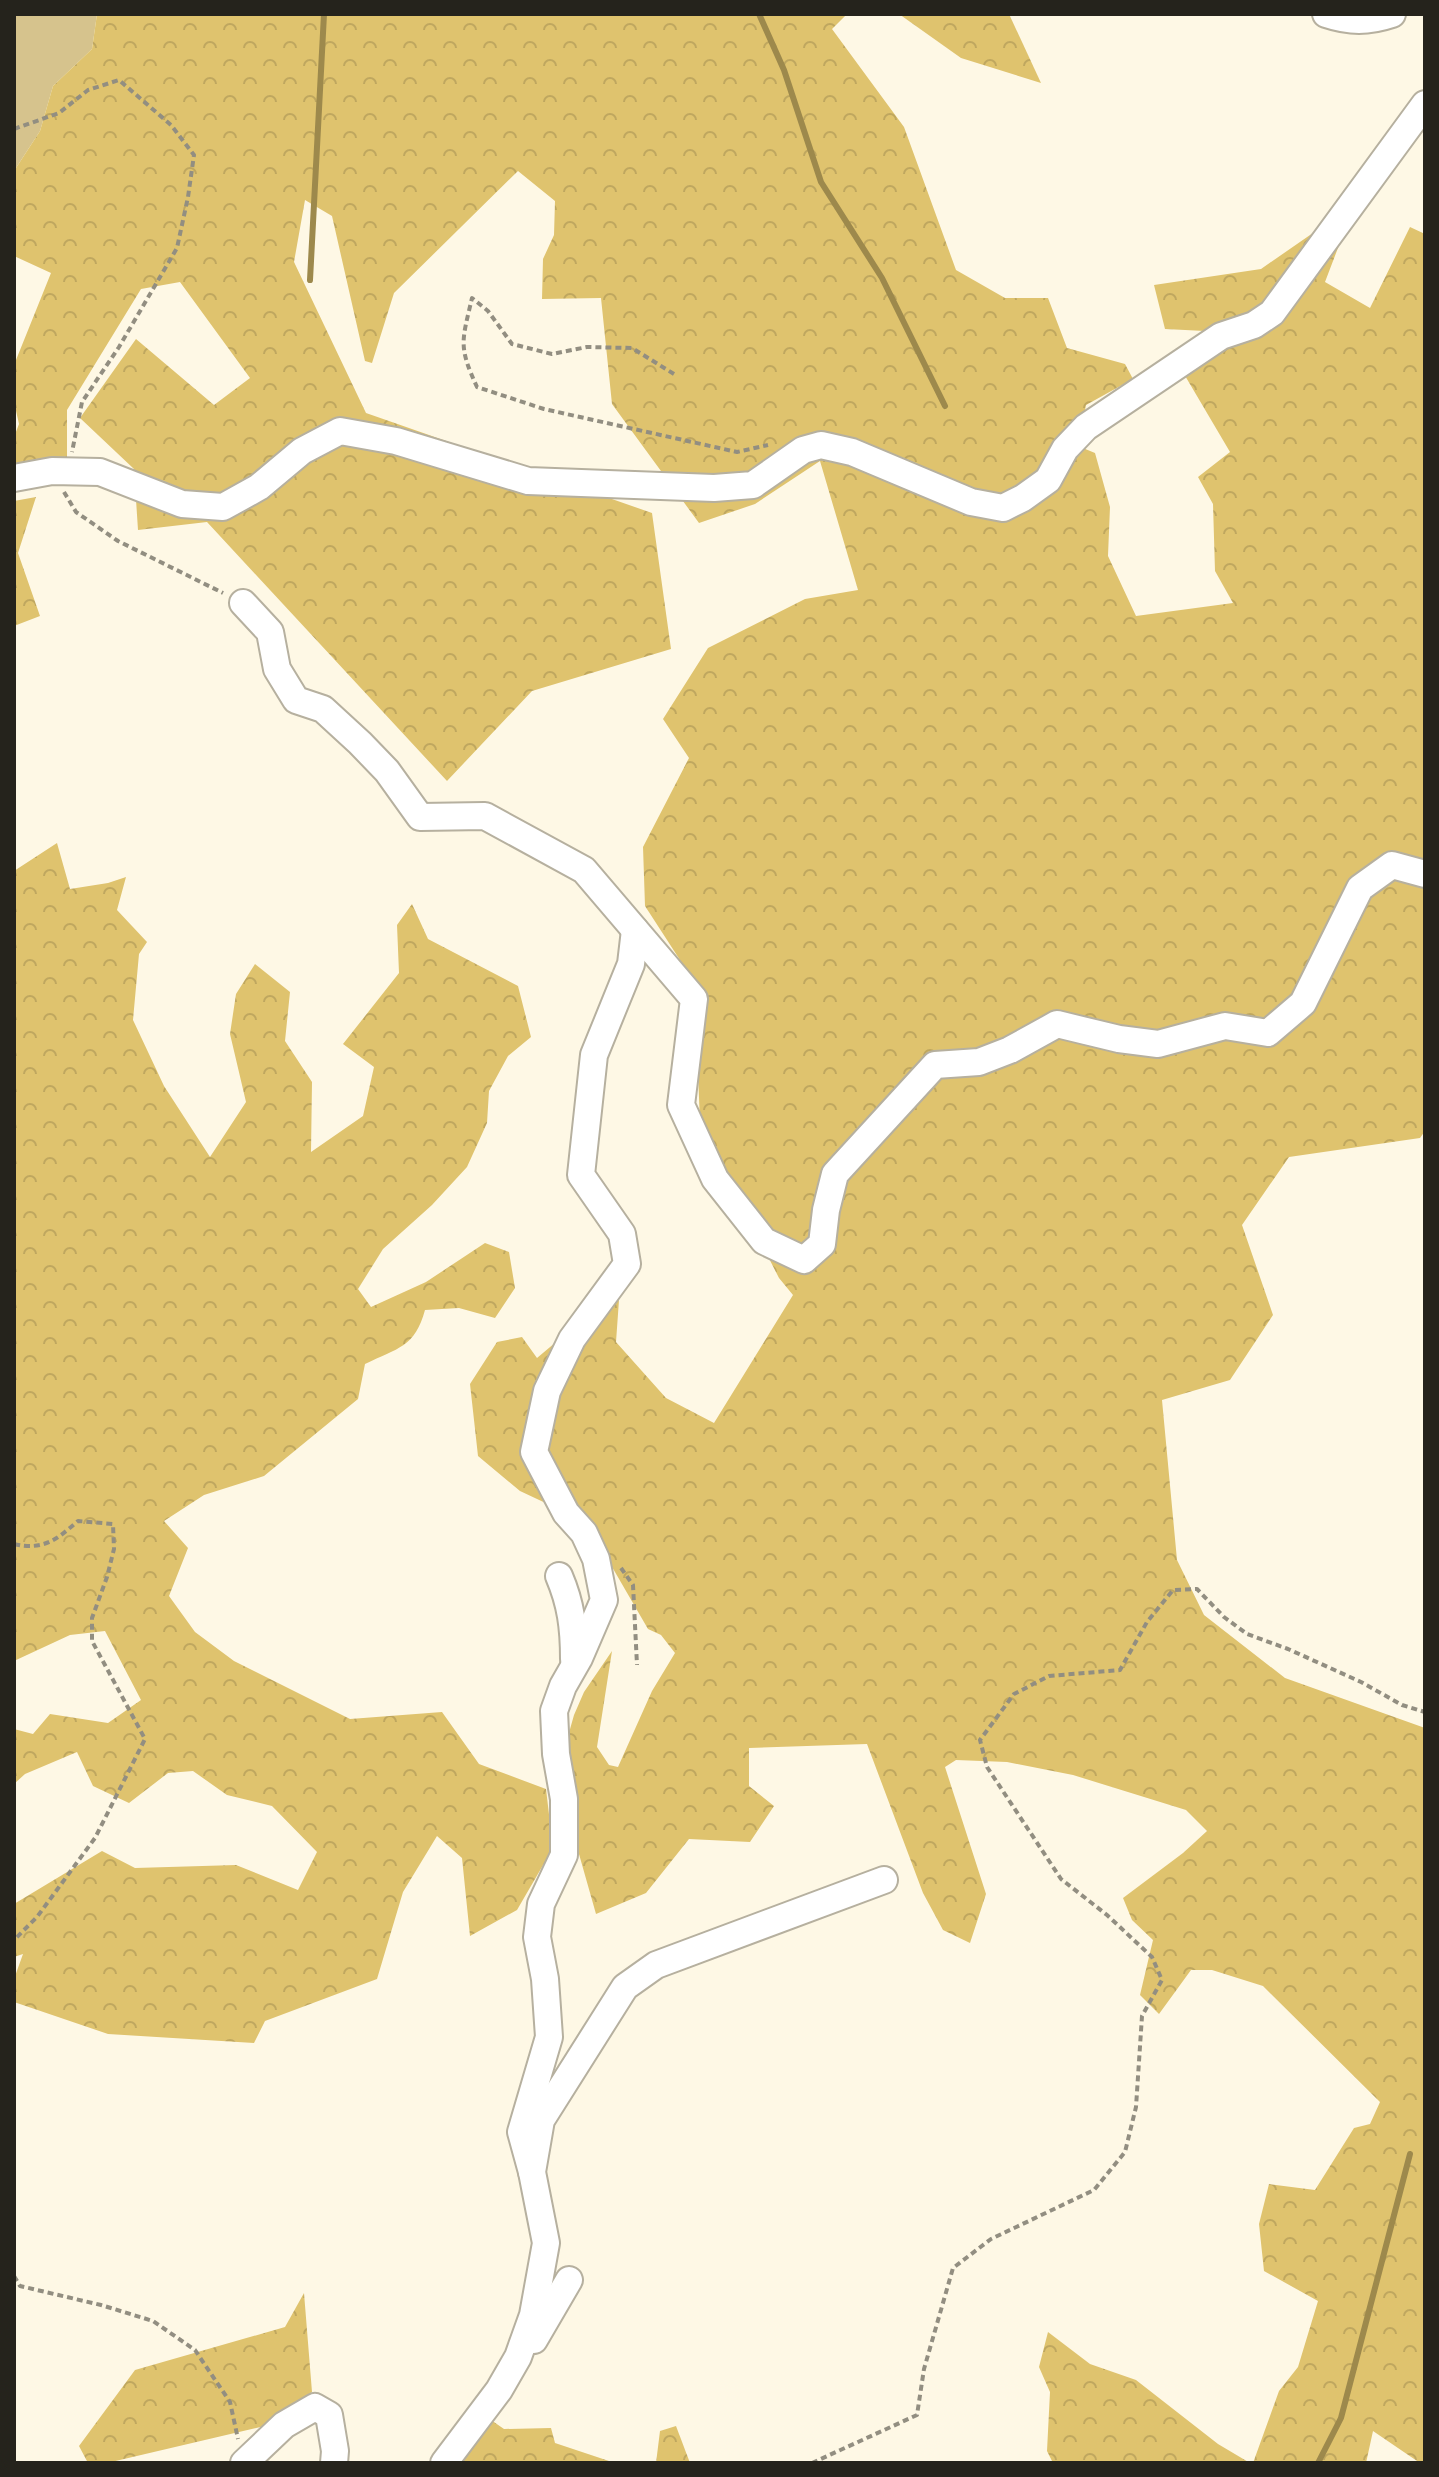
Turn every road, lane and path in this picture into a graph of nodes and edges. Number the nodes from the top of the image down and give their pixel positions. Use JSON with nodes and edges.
{"nodes":[{"id":1,"x":1326,"y":14,"type":"edge"},
{"id":2,"x":1392,"y":14,"type":"edge"},
{"id":3,"x":1425,"y":104,"type":"edge"},
{"id":4,"x":14,"y":129,"type":"edge"},
{"id":5,"x":674,"y":374,"type":"dead end"},
{"id":6,"x":774,"y":442,"type":"dead end"},
{"id":7,"x":67,"y":471,"type":"junction"},
{"id":8,"x":14,"y":478,"type":"edge"},
{"id":9,"x":243,"y":603,"type":"joint"},
{"id":10,"x":1425,"y":874,"type":"edge"},
{"id":11,"x":635,"y":930,"type":"junction"},
{"id":12,"x":14,"y":1544,"type":"edge"},
{"id":13,"x":559,"y":1576,"type":"dead end"},
{"id":14,"x":574,"y":1666,"type":"junction"},
{"id":15,"x":1425,"y":1712,"type":"edge"},
{"id":16,"x":884,"y":1880,"type":"dead end"},
{"id":17,"x":14,"y":1940,"type":"edge"},
{"id":18,"x":532,"y":2172,"type":"junction"},
{"id":19,"x":14,"y":2276,"type":"edge"},
{"id":20,"x":569,"y":2280,"type":"dead end"},
{"id":21,"x":518,"y":2357,"type":"junction"},
{"id":22,"x":241,"y":2452,"type":"edge"},
{"id":23,"x":334,"y":2463,"type":"edge"},
{"id":24,"x":444,"y":2463,"type":"edge"},
{"id":25,"x":812,"y":2463,"type":"edge"}],
"edges":[{"from":1,"to":2,"type":"street"},
{"from":3,"to":7,"type":"street"},
{"from":4,"to":7,"type":"path"},
{"from":5,"to":6,"type":"path"},
{"from":7,"to":8,"type":"street"},
{"from":7,"to":9,"type":"path"},
{"from":9,"to":11,"type":"street"},
{"from":10,"to":11,"type":"street"},
{"from":11,"to":14,"type":"street"},
{"from":12,"to":17,"type":"path"},
{"from":13,"to":14,"type":"street"},
{"from":14,"to":18,"type":"street"},
{"from":15,"to":25,"type":"path"},
{"from":16,"to":18,"type":"street"},
{"from":18,"to":21,"type":"street"},
{"from":19,"to":22,"type":"path"},
{"from":20,"to":21,"type":"street"},
{"from":21,"to":24,"type":"street"},
{"from":22,"to":23,"type":"street"}]}
